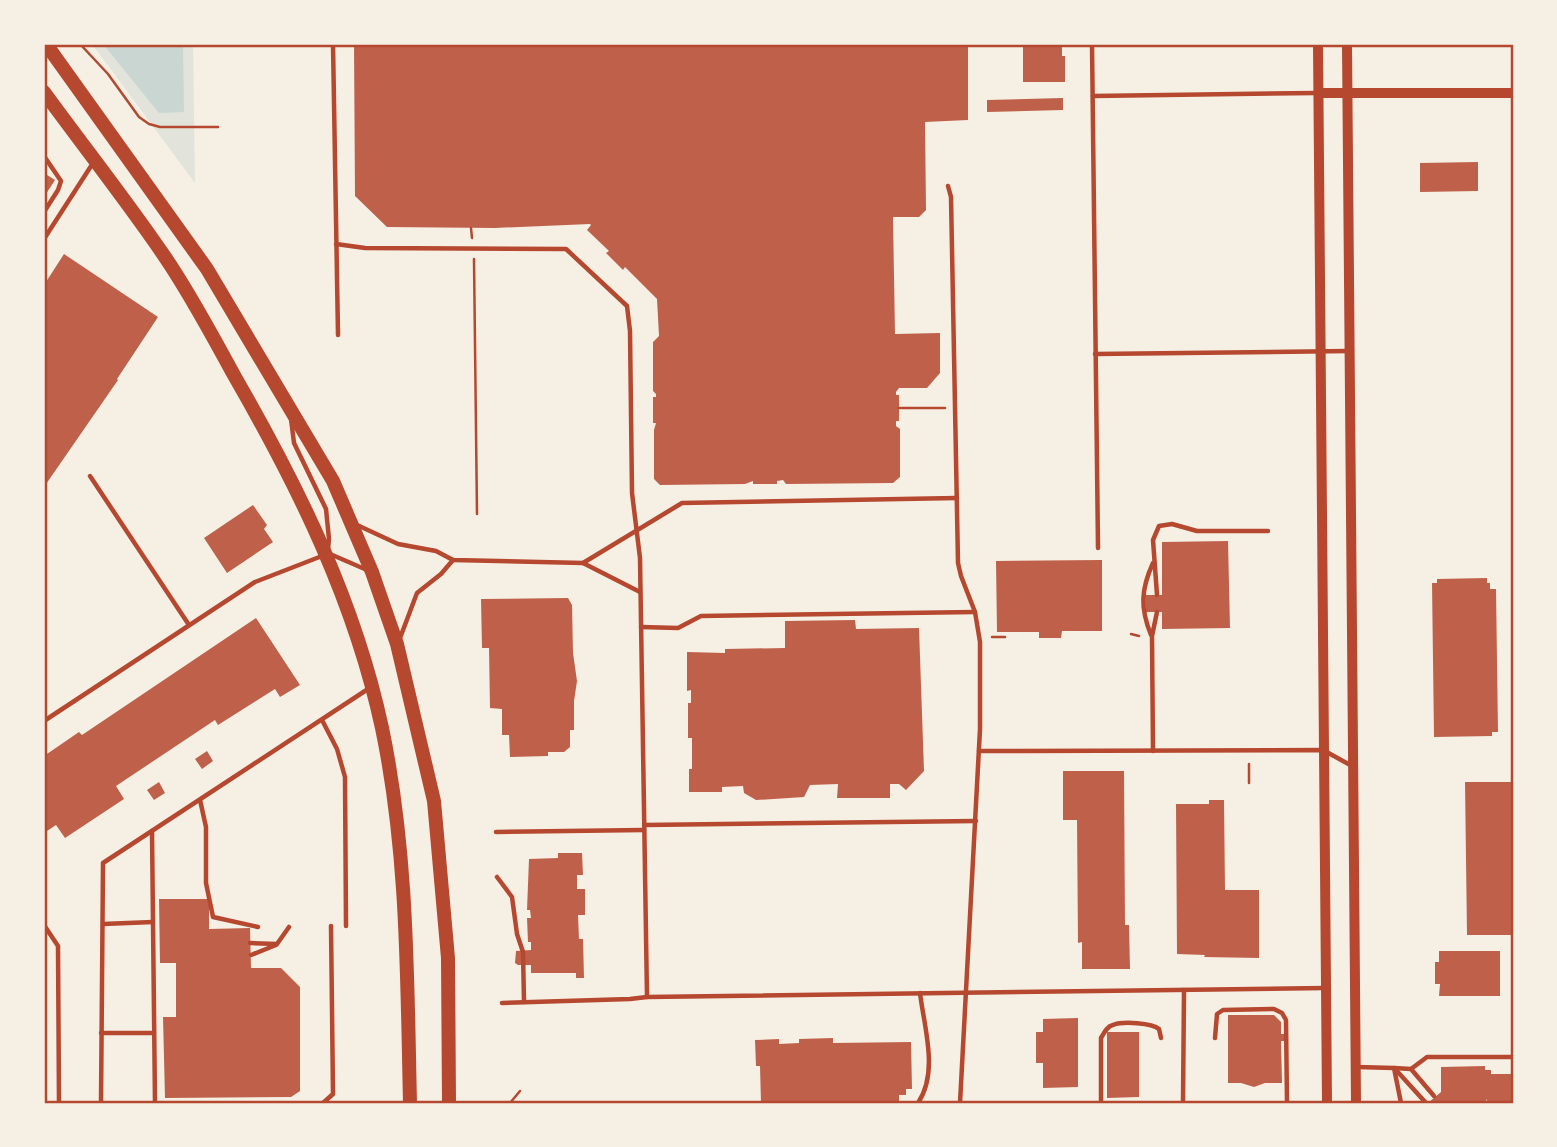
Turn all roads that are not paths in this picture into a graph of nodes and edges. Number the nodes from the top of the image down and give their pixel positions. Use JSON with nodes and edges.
{"nodes":[{"id":1,"x":46,"y":44,"type":"edge"},
{"id":2,"x":333,"y":44,"type":"edge"},
{"id":3,"x":1092,"y":44,"type":"edge"},
{"id":4,"x":1318,"y":44,"type":"edge"},
{"id":5,"x":1347,"y":44,"type":"edge"},
{"id":6,"x":44,"y":92,"type":"edge"},
{"id":7,"x":1348,"y":92,"type":"junction"},
{"id":8,"x":1319,"y":93,"type":"junction"},
{"id":9,"x":1513,"y":93,"type":"edge"},
{"id":10,"x":1093,"y":96,"type":"junction"},
{"id":11,"x":49,"y":110,"type":"edge"},
{"id":12,"x":44,"y":156,"type":"edge"},
{"id":13,"x":94,"y":162,"type":"junction"},
{"id":14,"x":948,"y":186,"type":"dead end"},
{"id":15,"x":44,"y":212,"type":"edge"},
{"id":16,"x":44,"y":239,"type":"edge"},
{"id":17,"x":336,"y":244,"type":"junction"},
{"id":18,"x":338,"y":335,"type":"dead end"},
{"id":19,"x":1349,"y":351,"type":"junction"},
{"id":20,"x":1321,"y":352,"type":"junction"},
{"id":21,"x":1095,"y":354,"type":"junction"},
{"id":22,"x":290,"y":411,"type":"junction"},
{"id":23,"x":90,"y":476,"type":"dead end"},
{"id":24,"x":957,"y":498,"type":"junction"},
{"id":25,"x":353,"y":523,"type":"junction"},
{"id":26,"x":637,"y":529,"type":"junction"},
{"id":27,"x":1268,"y":531,"type":"dead end"},
{"id":28,"x":1098,"y":548,"type":"dead end"},
{"id":29,"x":327,"y":554,"type":"junction"},
{"id":30,"x":453,"y":560,"type":"junction"},
{"id":31,"x":1154,"y":562,"type":"junction"},
{"id":32,"x":583,"y":563,"type":"junction"},
{"id":33,"x":372,"y":572,"type":"junction"},
{"id":34,"x":640,"y":592,"type":"junction"},
{"id":35,"x":1157,"y":595,"type":"dead end"},
{"id":36,"x":975,"y":612,"type":"junction"},
{"id":37,"x":1157,"y":612,"type":"dead end"},
{"id":38,"x":190,"y":625,"type":"junction"},
{"id":39,"x":641,"y":627,"type":"junction"},
{"id":40,"x":1152,"y":636,"type":"junction"},
{"id":41,"x":397,"y":645,"type":"junction"},
{"id":42,"x":372,"y":687,"type":"junction"},
{"id":43,"x":322,"y":720,"type":"junction"},
{"id":44,"x":44,"y":721,"type":"edge"},
{"id":45,"x":1323,"y":750,"type":"junction"},
{"id":46,"x":979,"y":751,"type":"junction"},
{"id":47,"x":1153,"y":751,"type":"junction"},
{"id":48,"x":1352,"y":766,"type":"junction"},
{"id":49,"x":200,"y":800,"type":"junction"},
{"id":50,"x":976,"y":821,"type":"junction"},
{"id":51,"x":644,"y":827,"type":"junction"},
{"id":52,"x":152,"y":830,"type":"junction"},
{"id":53,"x":496,"y":832,"type":"dead end"},
{"id":54,"x":497,"y":877,"type":"dead end"},
{"id":55,"x":153,"y":922,"type":"junction"},
{"id":56,"x":103,"y":924,"type":"junction"},
{"id":57,"x":44,"y":925,"type":"edge"},
{"id":58,"x":331,"y":926,"type":"dead end"},
{"id":59,"x":346,"y":926,"type":"dead end"},
{"id":60,"x":258,"y":927,"type":"dead end"},
{"id":61,"x":289,"y":927,"type":"dead end"},
{"id":62,"x":153,"y":942,"type":"junction"},
{"id":63,"x":160,"y":942,"type":"dead end"},
{"id":64,"x":250,"y":943,"type":"dead end"},
{"id":65,"x":276,"y":944,"type":"junction"},
{"id":66,"x":153,"y":951,"type":"junction"},
{"id":67,"x":160,"y":951,"type":"dead end"},
{"id":68,"x":251,"y":955,"type":"dead end"},
{"id":69,"x":1326,"y":988,"type":"junction"},
{"id":70,"x":1184,"y":990,"type":"junction"},
{"id":71,"x":966,"y":992,"type":"junction"},
{"id":72,"x":920,"y":993,"type":"junction"},
{"id":73,"x":647,"y":997,"type":"junction"},
{"id":74,"x":524,"y":1002,"type":"junction"},
{"id":75,"x":502,"y":1003,"type":"dead end"},
{"id":76,"x":102,"y":1033,"type":"junction"},
{"id":77,"x":154,"y":1033,"type":"junction"},
{"id":78,"x":1161,"y":1038,"type":"dead end"},
{"id":79,"x":1215,"y":1038,"type":"dead end"},
{"id":80,"x":1513,"y":1057,"type":"edge"},
{"id":81,"x":1355,"y":1067,"type":"junction"},
{"id":82,"x":1394,"y":1068,"type":"junction"},
{"id":83,"x":1411,"y":1069,"type":"junction"},
{"id":84,"x":1434,"y":1096,"type":"dead end"},
{"id":85,"x":59,"y":1103,"type":"edge"},
{"id":86,"x":101,"y":1103,"type":"edge"},
{"id":87,"x":155,"y":1103,"type":"edge"},
{"id":88,"x":323,"y":1103,"type":"edge"},
{"id":89,"x":410,"y":1103,"type":"edge"},
{"id":90,"x":449,"y":1103,"type":"edge"},
{"id":91,"x":918,"y":1103,"type":"edge"},
{"id":92,"x":960,"y":1103,"type":"edge"},
{"id":93,"x":1101,"y":1103,"type":"edge"},
{"id":94,"x":1183,"y":1103,"type":"edge"},
{"id":95,"x":1287,"y":1103,"type":"edge"},
{"id":96,"x":1327,"y":1103,"type":"edge"},
{"id":97,"x":1356,"y":1103,"type":"edge"},
{"id":98,"x":1401,"y":1103,"type":"edge"},
{"id":99,"x":1426,"y":1103,"type":"edge"}],
"edges":[{"from":1,"to":22,"type":"highway"},
{"from":2,"to":17,"type":"lane"},
{"from":3,"to":10,"type":"lane"},
{"from":4,"to":8,"type":"main road"},
{"from":5,"to":7,"type":"main road"},
{"from":6,"to":11,"type":"highway"},
{"from":7,"to":8,"type":"street"},
{"from":7,"to":9,"type":"street"},
{"from":7,"to":19,"type":"main road"},
{"from":8,"to":10,"type":"lane"},
{"from":8,"to":20,"type":"main road"},
{"from":10,"to":21,"type":"lane"},
{"from":11,"to":13,"type":"highway"},
{"from":12,"to":15,"type":"lane"},
{"from":13,"to":16,"type":"lane"},
{"from":13,"to":29,"type":"highway"},
{"from":14,"to":24,"type":"lane"},
{"from":17,"to":18,"type":"lane"},
{"from":17,"to":26,"type":"lane"},
{"from":19,"to":20,"type":"lane"},
{"from":19,"to":48,"type":"main road"},
{"from":20,"to":21,"type":"lane"},
{"from":20,"to":45,"type":"main road"},
{"from":21,"to":28,"type":"lane"},
{"from":22,"to":25,"type":"highway"},
{"from":22,"to":29,"type":"lane"},
{"from":23,"to":38,"type":"lane"},
{"from":24,"to":26,"type":"lane"},
{"from":24,"to":36,"type":"lane"},
{"from":25,"to":30,"type":"lane"},
{"from":25,"to":33,"type":"highway"},
{"from":26,"to":32,"type":"lane"},
{"from":26,"to":34,"type":"lane"},
{"from":27,"to":31,"type":"lane"},
{"from":29,"to":33,"type":"lane"},
{"from":29,"to":38,"type":"lane"},
{"from":29,"to":42,"type":"highway"},
{"from":30,"to":32,"type":"lane"},
{"from":30,"to":41,"type":"lane"},
{"from":31,"to":35,"type":"lane"},
{"from":31,"to":40,"type":"lane"},
{"from":32,"to":34,"type":"lane"},
{"from":33,"to":41,"type":"highway"},
{"from":34,"to":39,"type":"lane"},
{"from":36,"to":39,"type":"lane"},
{"from":36,"to":46,"type":"lane"},
{"from":37,"to":40,"type":"lane"},
{"from":38,"to":44,"type":"lane"},
{"from":39,"to":51,"type":"lane"},
{"from":40,"to":47,"type":"lane"},
{"from":41,"to":90,"type":"highway"},
{"from":42,"to":43,"type":"lane"},
{"from":42,"to":89,"type":"highway"},
{"from":43,"to":49,"type":"lane"},
{"from":43,"to":59,"type":"lane"},
{"from":45,"to":47,"type":"lane"},
{"from":45,"to":48,"type":"lane"},
{"from":45,"to":69,"type":"main road"},
{"from":46,"to":47,"type":"lane"},
{"from":46,"to":50,"type":"lane"},
{"from":48,"to":81,"type":"main road"},
{"from":49,"to":52,"type":"lane"},
{"from":49,"to":60,"type":"lane"},
{"from":50,"to":51,"type":"lane"},
{"from":50,"to":71,"type":"lane"},
{"from":51,"to":53,"type":"lane"},
{"from":51,"to":73,"type":"lane"},
{"from":52,"to":55,"type":"lane"},
{"from":52,"to":56,"type":"lane"},
{"from":54,"to":74,"type":"lane"},
{"from":55,"to":56,"type":"lane"},
{"from":55,"to":62,"type":"lane"},
{"from":56,"to":76,"type":"lane"},
{"from":57,"to":85,"type":"lane"},
{"from":58,"to":88,"type":"lane"},
{"from":61,"to":65,"type":"lane"},
{"from":62,"to":63,"type":"lane"},
{"from":62,"to":66,"type":"lane"},
{"from":64,"to":65,"type":"lane"},
{"from":65,"to":68,"type":"lane"},
{"from":66,"to":67,"type":"lane"},
{"from":66,"to":77,"type":"lane"},
{"from":69,"to":70,"type":"lane"},
{"from":69,"to":96,"type":"main road"},
{"from":70,"to":71,"type":"lane"},
{"from":70,"to":94,"type":"lane"},
{"from":71,"to":72,"type":"lane"},
{"from":71,"to":92,"type":"lane"},
{"from":72,"to":73,"type":"lane"},
{"from":72,"to":91,"type":"lane"},
{"from":73,"to":74,"type":"lane"},
{"from":74,"to":75,"type":"lane"},
{"from":76,"to":77,"type":"lane"},
{"from":76,"to":86,"type":"lane"},
{"from":77,"to":87,"type":"lane"},
{"from":78,"to":93,"type":"lane"},
{"from":79,"to":95,"type":"lane"},
{"from":80,"to":83,"type":"lane"},
{"from":81,"to":82,"type":"lane"},
{"from":81,"to":97,"type":"main road"},
{"from":82,"to":83,"type":"lane"},
{"from":82,"to":98,"type":"lane"},
{"from":82,"to":99,"type":"lane"},
{"from":83,"to":84,"type":"lane"}]}
